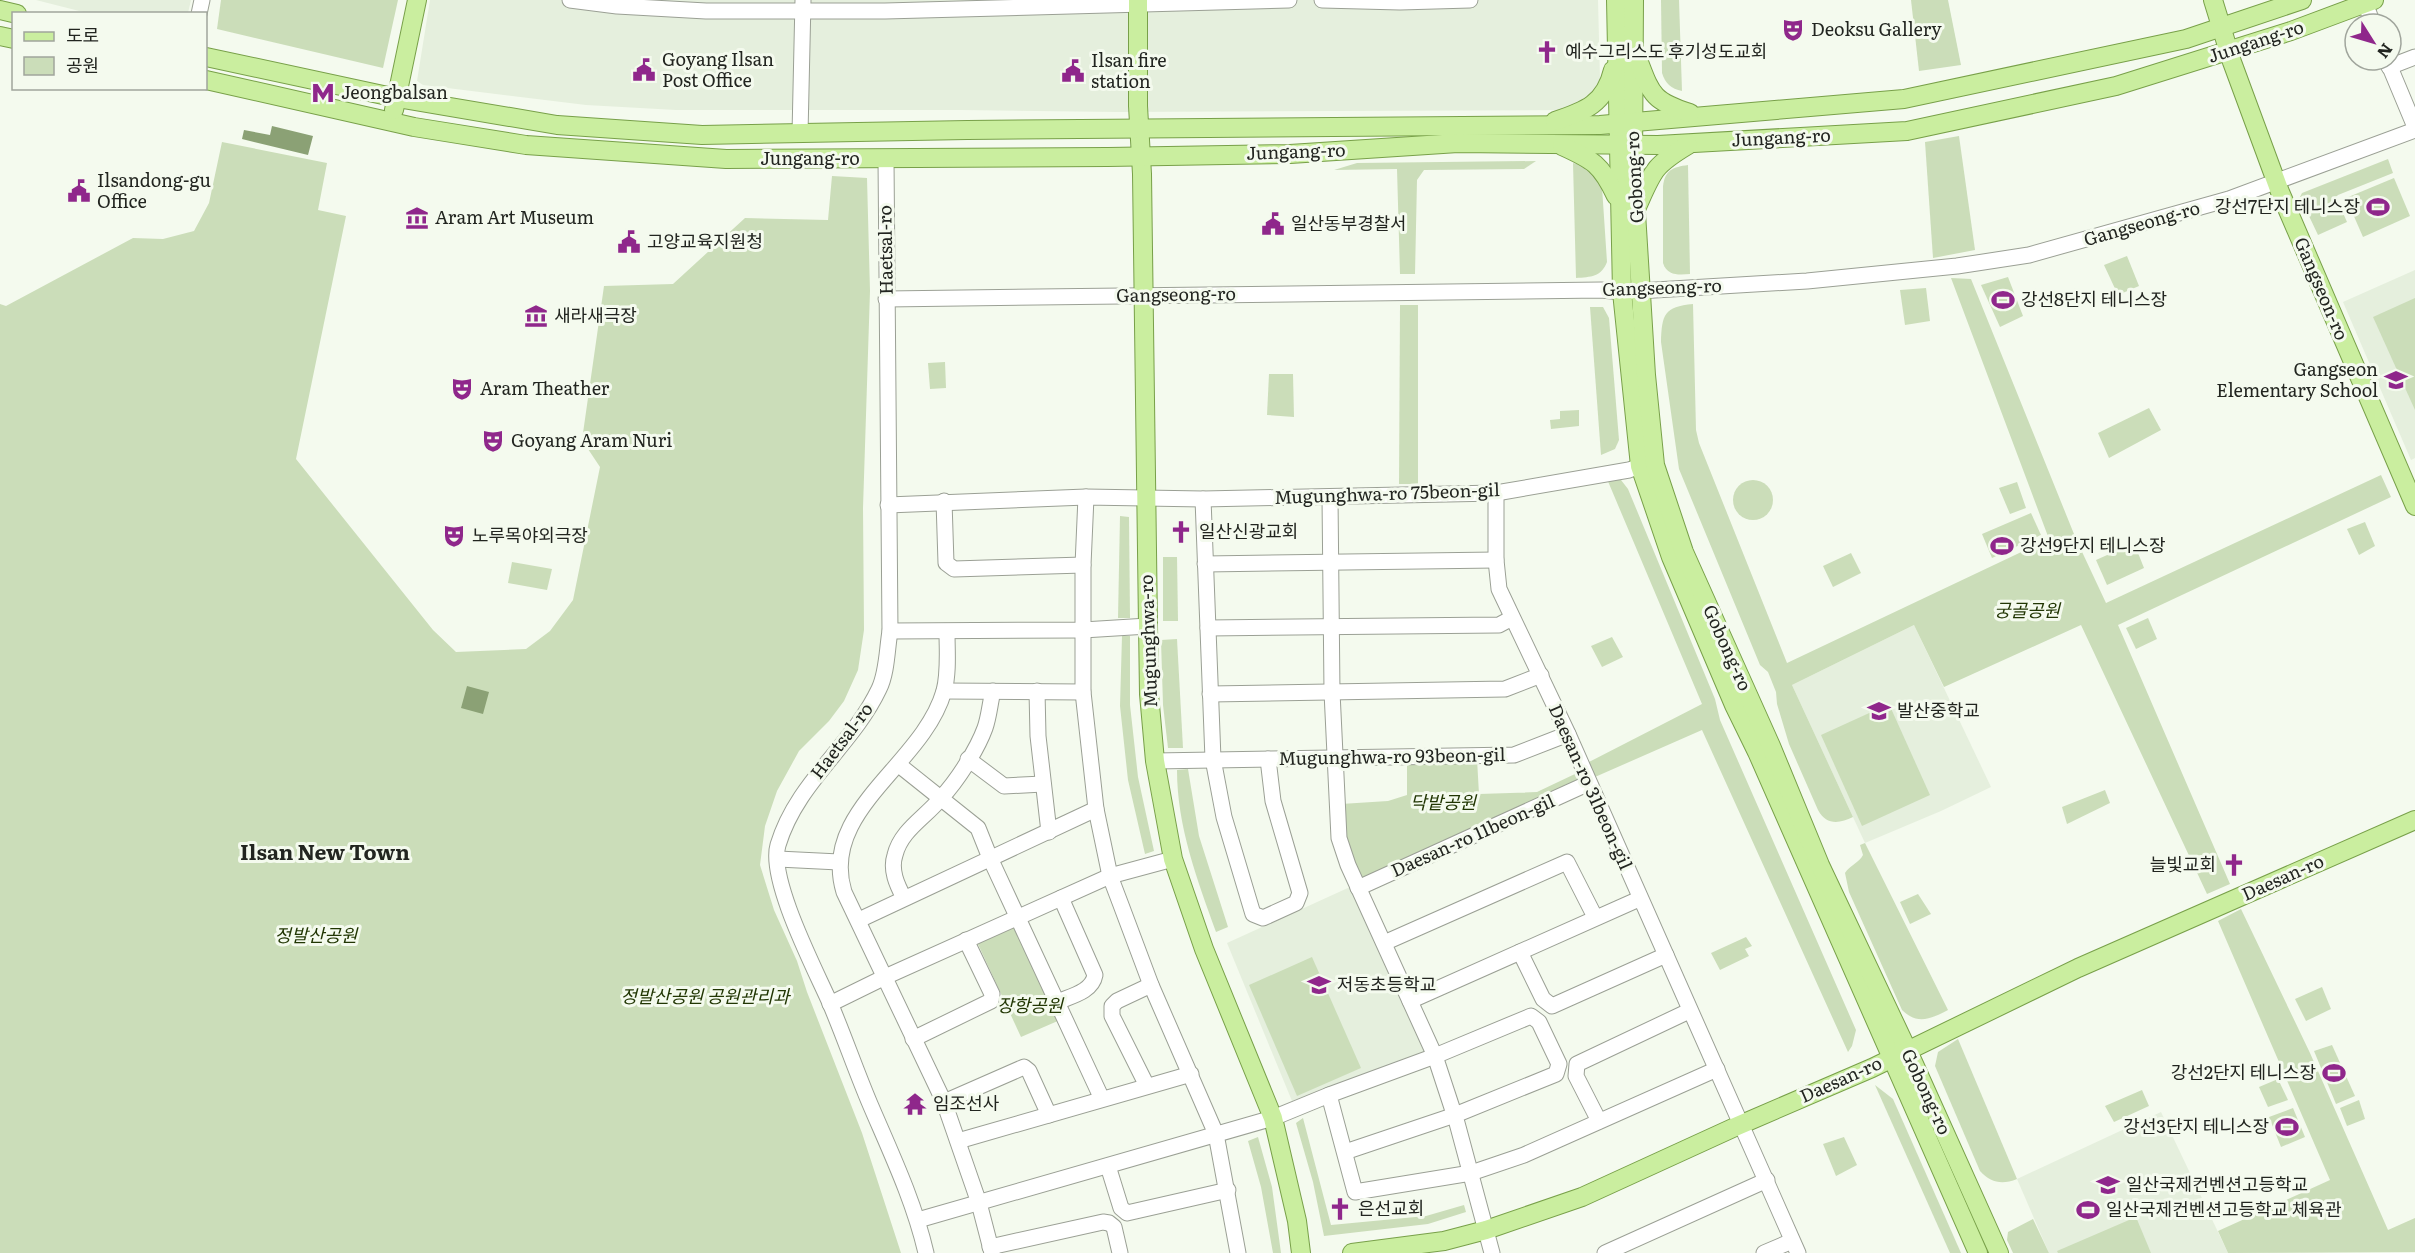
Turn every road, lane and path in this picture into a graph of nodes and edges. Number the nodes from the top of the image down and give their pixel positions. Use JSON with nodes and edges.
{"nodes":[{"id":1,"x":417,"y":0,"type":"edge"},
{"id":2,"x":570,"y":0,"type":"edge"},
{"id":3,"x":1227,"y":0,"type":"edge"},
{"id":4,"x":1289,"y":0,"type":"edge"},
{"id":5,"x":1322,"y":0,"type":"edge"},
{"id":6,"x":1470,"y":0,"type":"edge"},
{"id":7,"x":1616,"y":0,"type":"edge"},
{"id":8,"x":1634,"y":0,"type":"edge"},
{"id":9,"x":2213,"y":0,"type":"edge"},
{"id":10,"x":2302,"y":0,"type":"edge"},
{"id":11,"x":1392,"y":1,"type":"edge"},
{"id":12,"x":601,"y":2,"type":"edge"},
{"id":13,"x":2369,"y":2,"type":"edge"},
{"id":14,"x":1139,"y":3,"type":"edge"},
{"id":15,"x":1048,"y":4,"type":"edge"},
{"id":16,"x":802,"y":5,"type":"edge"},
{"id":17,"x":885,"y":6,"type":"edge"},
{"id":18,"x":2220,"y":28,"type":"junction"},
{"id":19,"x":2229,"y":51,"type":"junction"},
{"id":20,"x":1625,"y":52,"type":"junction"},
{"id":21,"x":207,"y":57,"type":"edge"},
{"id":22,"x":2392,"y":72,"type":"edge"},
{"id":23,"x":207,"y":80,"type":"edge"},
{"id":24,"x":397,"y":98,"type":"junction"},
{"id":25,"x":1701,"y":116,"type":"junction"},
{"id":26,"x":391,"y":122,"type":"junction"},
{"id":27,"x":1625,"y":123,"type":"junction"},
{"id":28,"x":1542,"y":126,"type":"junction"},
{"id":29,"x":2415,"y":128,"type":"edge"},
{"id":30,"x":1139,"y":130,"type":"junction"},
{"id":31,"x":800,"y":134,"type":"junction"},
{"id":32,"x":1554,"y":143,"type":"junction"},
{"id":33,"x":1625,"y":144,"type":"junction"},
{"id":34,"x":1689,"y":144,"type":"junction"},
{"id":35,"x":1141,"y":156,"type":"junction"},
{"id":36,"x":886,"y":159,"type":"junction"},
{"id":37,"x":2277,"y":182,"type":"junction"},
{"id":38,"x":1628,"y":208,"type":"junction"},
{"id":39,"x":1642,"y":291,"type":"junction"},
{"id":40,"x":1622,"y":292,"type":"junction"},
{"id":41,"x":1142,"y":295,"type":"junction"},
{"id":42,"x":886,"y":299,"type":"junction"},
{"id":43,"x":1640,"y":466,"type":"junction"},
{"id":44,"x":1496,"y":493,"type":"junction"},
{"id":45,"x":1086,"y":497,"type":"junction"},
{"id":46,"x":1330,"y":497,"type":"junction"},
{"id":47,"x":1145,"y":499,"type":"junction"},
{"id":48,"x":1203,"y":499,"type":"junction"},
{"id":49,"x":944,"y":501,"type":"junction"},
{"id":50,"x":888,"y":505,"type":"junction"},
{"id":51,"x":2415,"y":506,"type":"edge"},
{"id":52,"x":1496,"y":560,"type":"junction"},
{"id":53,"x":1330,"y":562,"type":"junction"},
{"id":54,"x":1205,"y":564,"type":"junction"},
{"id":55,"x":1083,"y":565,"type":"junction"},
{"id":56,"x":1512,"y":618,"type":"junction"},
{"id":57,"x":1148,"y":626,"type":"junction"},
{"id":58,"x":1208,"y":628,"type":"junction"},
{"id":59,"x":1332,"y":628,"type":"junction"},
{"id":60,"x":1083,"y":630,"type":"junction"},
{"id":61,"x":890,"y":631,"type":"junction"},
{"id":62,"x":947,"y":632,"type":"junction"},
{"id":63,"x":1541,"y":675,"type":"junction"},
{"id":64,"x":944,"y":692,"type":"junction"},
{"id":65,"x":993,"y":692,"type":"junction"},
{"id":66,"x":1037,"y":692,"type":"junction"},
{"id":67,"x":1083,"y":692,"type":"junction"},
{"id":68,"x":1332,"y":692,"type":"junction"},
{"id":69,"x":1210,"y":694,"type":"junction"},
{"id":70,"x":1568,"y":734,"type":"junction"},
{"id":71,"x":1335,"y":757,"type":"junction"},
{"id":72,"x":968,"y":759,"type":"junction"},
{"id":73,"x":1213,"y":759,"type":"junction"},
{"id":74,"x":1268,"y":759,"type":"junction"},
{"id":75,"x":1155,"y":761,"type":"junction"},
{"id":76,"x":899,"y":765,"type":"junction"},
{"id":77,"x":1589,"y":783,"type":"junction"},
{"id":78,"x":1043,"y":784,"type":"junction"},
{"id":79,"x":942,"y":798,"type":"junction"},
{"id":80,"x":1096,"y":809,"type":"junction"},
{"id":81,"x":2415,"y":820,"type":"edge"},
{"id":82,"x":1049,"y":832,"type":"junction"},
{"id":83,"x":990,"y":858,"type":"junction"},
{"id":84,"x":778,"y":859,"type":"junction"},
{"id":85,"x":1173,"y":859,"type":"junction"},
{"id":86,"x":839,"y":862,"type":"junction"},
{"id":87,"x":1110,"y":876,"type":"junction"},
{"id":88,"x":1358,"y":888,"type":"junction"},
{"id":89,"x":904,"y":898,"type":"junction"},
{"id":90,"x":1061,"y":898,"type":"junction"},
{"id":91,"x":1639,"y":899,"type":"junction"},
{"id":92,"x":1017,"y":917,"type":"junction"},
{"id":93,"x":1595,"y":917,"type":"junction"},
{"id":94,"x":859,"y":920,"type":"junction"},
{"id":95,"x":966,"y":940,"type":"junction"},
{"id":96,"x":1384,"y":943,"type":"junction"},
{"id":97,"x":1520,"y":952,"type":"junction"},
{"id":98,"x":1666,"y":956,"type":"junction"},
{"id":99,"x":885,"y":977,"type":"junction"},
{"id":100,"x":1151,"y":985,"type":"junction"},
{"id":101,"x":1410,"y":1001,"type":"junction"},
{"id":102,"x":1057,"y":1002,"type":"junction"},
{"id":103,"x":830,"y":1004,"type":"junction"},
{"id":104,"x":1689,"y":1011,"type":"junction"},
{"id":105,"x":913,"y":1039,"type":"junction"},
{"id":106,"x":1899,"y":1054,"type":"junction"},
{"id":107,"x":1435,"y":1056,"type":"junction"},
{"id":108,"x":1718,"y":1069,"type":"junction"},
{"id":109,"x":1191,"y":1074,"type":"junction"},
{"id":110,"x":1147,"y":1086,"type":"junction"},
{"id":111,"x":1329,"y":1095,"type":"junction"},
{"id":112,"x":1102,"y":1099,"type":"junction"},
{"id":113,"x":944,"y":1102,"type":"junction"},
{"id":114,"x":1049,"y":1115,"type":"junction"},
{"id":115,"x":1455,"y":1115,"type":"junction"},
{"id":116,"x":1273,"y":1118,"type":"junction"},
{"id":117,"x":1599,"y":1121,"type":"junction"},
{"id":118,"x":1742,"y":1124,"type":"junction"},
{"id":119,"x":1216,"y":1134,"type":"junction"},
{"id":120,"x":958,"y":1141,"type":"junction"},
{"id":121,"x":1345,"y":1152,"type":"junction"},
{"id":122,"x":1108,"y":1166,"type":"junction"},
{"id":123,"x":1471,"y":1173,"type":"junction"},
{"id":124,"x":1767,"y":1180,"type":"junction"},
{"id":125,"x":1228,"y":1190,"type":"junction"},
{"id":126,"x":979,"y":1203,"type":"junction"},
{"id":127,"x":918,"y":1220,"type":"junction"},
{"id":128,"x":1485,"y":1230,"type":"junction"},
{"id":129,"x":1640,"y":1246,"type":"edge"},
{"id":130,"x":1795,"y":1247,"type":"edge"},
{"id":131,"x":991,"y":1250,"type":"edge"},
{"id":132,"x":926,"y":1253,"type":"edge"},
{"id":133,"x":1120,"y":1253,"type":"edge"},
{"id":134,"x":1238,"y":1253,"type":"edge"},
{"id":135,"x":1300,"y":1253,"type":"edge"},
{"id":136,"x":1352,"y":1253,"type":"edge"},
{"id":137,"x":1492,"y":1253,"type":"edge"},
{"id":138,"x":1605,"y":1253,"type":"edge"},
{"id":139,"x":1764,"y":1253,"type":"edge"},
{"id":140,"x":1978,"y":1253,"type":"edge"},
{"id":141,"x":1999,"y":1253,"type":"edge"}],
"edges":[{"from":1,"to":24,"type":"main road"},
{"from":2,"to":12,"type":"street"},
{"from":3,"to":4,"type":"street"},
{"from":3,"to":14,"type":"street"},
{"from":5,"to":11,"type":"street"},
{"from":6,"to":11,"type":"street"},
{"from":7,"to":20,"type":"main road","name":"Gobong-ro"},
{"from":8,"to":20,"type":"main road","name":"Gobong-ro"},
{"from":9,"to":18,"type":"main road","name":"Gangseon-ro"},
{"from":10,"to":18,"type":"main road","name":"Jungang-ro"},
{"from":12,"to":16,"type":"street"},
{"from":13,"to":19,"type":"main road","name":"Jungang-ro"},
{"from":14,"to":15,"type":"street"},
{"from":14,"to":30,"type":"main road","name":"Mugunghwa-ro"},
{"from":15,"to":17,"type":"street"},
{"from":16,"to":17,"type":"street"},
{"from":16,"to":31,"type":"street","name":"Jungang-ro"},
{"from":18,"to":19,"type":"main road","name":"Gangseon-ro"},
{"from":18,"to":25,"type":"main road","name":"Jungang-ro"},
{"from":19,"to":34,"type":"main road","name":"Jungang-ro"},
{"from":19,"to":37,"type":"main road","name":"Gangseon-ro"},
{"from":20,"to":25,"type":"main road"},
{"from":20,"to":27,"type":"main road","name":"Gobong-ro"},
{"from":20,"to":28,"type":"main road"},
{"from":21,"to":24,"type":"main road","name":"Jungang-ro"},
{"from":22,"to":29,"type":"street"},
{"from":23,"to":26,"type":"main road","name":"Jungang-ro"},
{"from":24,"to":26,"type":"main road"},
{"from":24,"to":31,"type":"main road","name":"Jungang-ro"},
{"from":25,"to":27,"type":"main road","name":"Jungang-ro"},
{"from":26,"to":36,"type":"main road","name":"Jungang-ro"},
{"from":27,"to":28,"type":"main road","name":"Jungang-ro"},
{"from":27,"to":33,"type":"main road","name":"Gobong-ro"},
{"from":28,"to":30,"type":"main road","name":"Jungang-ro"},
{"from":29,"to":37,"type":"street","name":"Gangseong-ro"},
{"from":30,"to":31,"type":"main road","name":"Jungang-ro"},
{"from":30,"to":35,"type":"main road","name":"Mugunghwa-ro"},
{"from":32,"to":33,"type":"main road","name":"Jungang-ro"},
{"from":32,"to":35,"type":"main road","name":"Jungang-ro"},
{"from":32,"to":38,"type":"main road"},
{"from":33,"to":34,"type":"main road","name":"Jungang-ro"},
{"from":33,"to":38,"type":"main road","name":"Gobong-ro"},
{"from":34,"to":38,"type":"main road"},
{"from":35,"to":36,"type":"main road","name":"Jungang-ro"},
{"from":35,"to":41,"type":"main road","name":"Mugunghwa-ro"},
{"from":36,"to":42,"type":"street","name":"Haetsal-ro"},
{"from":37,"to":39,"type":"street","name":"Gangseong-ro"},
{"from":37,"to":51,"type":"main road","name":"Gangseon-ro"},
{"from":38,"to":39,"type":"main road","name":"Gobong-ro"},
{"from":38,"to":40,"type":"main road","name":"Gobong-ro"},
{"from":39,"to":40,"type":"street","name":"Gangseong-ro"},
{"from":39,"to":106,"type":"main road","name":"Gobong-ro"},
{"from":40,"to":41,"type":"street","name":"Gangseong-ro"},
{"from":40,"to":43,"type":"main road","name":"Gobong-ro"},
{"from":41,"to":42,"type":"street","name":"Gangseong-ro"},
{"from":41,"to":47,"type":"main road","name":"Mugunghwa-ro"},
{"from":42,"to":50,"type":"street","name":"Haetsal-ro"},
{"from":43,"to":44,"type":"street","name":"Mugunghwa-ro 75beon-gil"},
{"from":43,"to":106,"type":"main road","name":"Gobong-ro"},
{"from":44,"to":46,"type":"street","name":"Mugunghwa-ro 75beon-gil"},
{"from":44,"to":52,"type":"street","name":"Daesan-ro 31beon-gil"},
{"from":45,"to":47,"type":"street","name":"Mugunghwa-ro 75beon-gil"},
{"from":45,"to":49,"type":"street","name":"Mugunghwa-ro 75beon-gil"},
{"from":45,"to":55,"type":"street"},
{"from":46,"to":48,"type":"street","name":"Mugunghwa-ro 75beon-gil"},
{"from":46,"to":53,"type":"street"},
{"from":47,"to":48,"type":"street","name":"Mugunghwa-ro 75beon-gil"},
{"from":47,"to":57,"type":"main road","name":"Mugunghwa-ro"},
{"from":48,"to":54,"type":"street"},
{"from":49,"to":50,"type":"street","name":"Mugunghwa-ro 75beon-gil"},
{"from":49,"to":55,"type":"street"},
{"from":50,"to":61,"type":"street","name":"Haetsal-ro"},
{"from":52,"to":53,"type":"street"},
{"from":52,"to":56,"type":"street","name":"Daesan-ro 31beon-gil"},
{"from":53,"to":54,"type":"street"},
{"from":53,"to":59,"type":"street"},
{"from":54,"to":58,"type":"street"},
{"from":55,"to":60,"type":"street"},
{"from":56,"to":59,"type":"street"},
{"from":56,"to":63,"type":"street","name":"Daesan-ro 31beon-gil"},
{"from":57,"to":60,"type":"street"},
{"from":57,"to":75,"type":"main road","name":"Mugunghwa-ro"},
{"from":58,"to":59,"type":"street"},
{"from":58,"to":69,"type":"street"},
{"from":59,"to":68,"type":"street"},
{"from":60,"to":62,"type":"street"},
{"from":60,"to":67,"type":"street"},
{"from":61,"to":62,"type":"street"},
{"from":61,"to":84,"type":"street","name":"Haetsal-ro"},
{"from":62,"to":64,"type":"street"},
{"from":63,"to":68,"type":"street"},
{"from":63,"to":70,"type":"street","name":"Daesan-ro 31beon-gil"},
{"from":64,"to":65,"type":"street"},
{"from":64,"to":76,"type":"street"},
{"from":65,"to":66,"type":"street"},
{"from":65,"to":72,"type":"street"},
{"from":66,"to":67,"type":"street"},
{"from":66,"to":78,"type":"street"},
{"from":67,"to":80,"type":"street"},
{"from":68,"to":69,"type":"street"},
{"from":68,"to":71,"type":"street"},
{"from":69,"to":73,"type":"street"},
{"from":70,"to":71,"type":"street","name":"Mugunghwa-ro 93beon-gil"},
{"from":70,"to":77,"type":"street","name":"Daesan-ro 31beon-gil"},
{"from":71,"to":74,"type":"street","name":"Mugunghwa-ro 93beon-gil"},
{"from":71,"to":88,"type":"street"},
{"from":72,"to":78,"type":"street"},
{"from":72,"to":79,"type":"street"},
{"from":73,"to":74,"type":"street","name":"Mugunghwa-ro 93beon-gil"},
{"from":73,"to":74,"type":"street"},
{"from":73,"to":75,"type":"street","name":"Mugunghwa-ro 93beon-gil"},
{"from":75,"to":85,"type":"main road","name":"Mugunghwa-ro"},
{"from":76,"to":79,"type":"street"},
{"from":76,"to":86,"type":"street"},
{"from":77,"to":88,"type":"street","name":"Daesan-ro 11beon-gil"},
{"from":77,"to":91,"type":"street","name":"Daesan-ro 31beon-gil"},
{"from":78,"to":82,"type":"street"},
{"from":79,"to":83,"type":"street"},
{"from":79,"to":89,"type":"street"},
{"from":80,"to":82,"type":"street"},
{"from":80,"to":87,"type":"street"},
{"from":81,"to":106,"type":"main road","name":"Daesan-ro"},
{"from":82,"to":83,"type":"street"},
{"from":83,"to":89,"type":"street"},
{"from":83,"to":92,"type":"street"},
{"from":84,"to":86,"type":"street"},
{"from":84,"to":103,"type":"street","name":"Haetsal-ro"},
{"from":85,"to":87,"type":"street"},
{"from":85,"to":116,"type":"main road","name":"Mugunghwa-ro"},
{"from":86,"to":94,"type":"street"},
{"from":87,"to":90,"type":"street"},
{"from":87,"to":100,"type":"street"},
{"from":88,"to":96,"type":"street"},
{"from":89,"to":94,"type":"street"},
{"from":90,"to":92,"type":"street"},
{"from":90,"to":102,"type":"street"},
{"from":91,"to":93,"type":"street"},
{"from":91,"to":98,"type":"street","name":"Daesan-ro 31beon-gil"},
{"from":92,"to":95,"type":"street"},
{"from":92,"to":102,"type":"street"},
{"from":93,"to":96,"type":"street"},
{"from":93,"to":97,"type":"street"},
{"from":94,"to":99,"type":"street"},
{"from":95,"to":99,"type":"street"},
{"from":95,"to":105,"type":"street"},
{"from":96,"to":101,"type":"street"},
{"from":97,"to":98,"type":"street"},
{"from":97,"to":101,"type":"street"},
{"from":98,"to":104,"type":"street","name":"Daesan-ro 31beon-gil"},
{"from":99,"to":103,"type":"street"},
{"from":99,"to":105,"type":"street"},
{"from":100,"to":109,"type":"street"},
{"from":100,"to":110,"type":"street"},
{"from":101,"to":107,"type":"street"},
{"from":102,"to":112,"type":"street"},
{"from":103,"to":127,"type":"street","name":"Haetsal-ro"},
{"from":104,"to":108,"type":"street","name":"Daesan-ro 31beon-gil"},
{"from":104,"to":117,"type":"street"},
{"from":105,"to":113,"type":"street"},
{"from":106,"to":118,"type":"main road","name":"Daesan-ro"},
{"from":106,"to":140,"type":"main road","name":"Gobong-ro"},
{"from":106,"to":141,"type":"main road","name":"Gobong-ro"},
{"from":107,"to":111,"type":"street"},
{"from":107,"to":115,"type":"street"},
{"from":107,"to":115,"type":"street"},
{"from":108,"to":117,"type":"street"},
{"from":108,"to":118,"type":"street","name":"Daesan-ro 31beon-gil"},
{"from":109,"to":110,"type":"street"},
{"from":109,"to":119,"type":"street"},
{"from":110,"to":112,"type":"street"},
{"from":111,"to":116,"type":"street"},
{"from":111,"to":121,"type":"street"},
{"from":112,"to":114,"type":"street"},
{"from":113,"to":114,"type":"street"},
{"from":113,"to":120,"type":"street"},
{"from":114,"to":120,"type":"street"},
{"from":115,"to":121,"type":"street"},
{"from":115,"to":123,"type":"street"},
{"from":116,"to":119,"type":"street"},
{"from":116,"to":135,"type":"main road","name":"Mugunghwa-ro"},
{"from":117,"to":123,"type":"street"},
{"from":118,"to":124,"type":"street","name":"Daesan-ro 31beon-gil"},
{"from":118,"to":128,"type":"main road","name":"Daesan-ro"},
{"from":119,"to":122,"type":"street"},
{"from":119,"to":125,"type":"street"},
{"from":120,"to":126,"type":"street"},
{"from":121,"to":123,"type":"street"},
{"from":122,"to":125,"type":"street"},
{"from":122,"to":126,"type":"street"},
{"from":123,"to":128,"type":"street"},
{"from":124,"to":129,"type":"street"},
{"from":124,"to":130,"type":"street","name":"Daesan-ro 31beon-gil"},
{"from":125,"to":134,"type":"street"},
{"from":126,"to":127,"type":"street"},
{"from":126,"to":131,"type":"street"},
{"from":127,"to":132,"type":"street","name":"Haetsal-ro"},
{"from":128,"to":136,"type":"main road","name":"Daesan-ro"},
{"from":128,"to":137,"type":"street"},
{"from":129,"to":138,"type":"street"},
{"from":130,"to":139,"type":"street"},
{"from":131,"to":133,"type":"street"}]}
